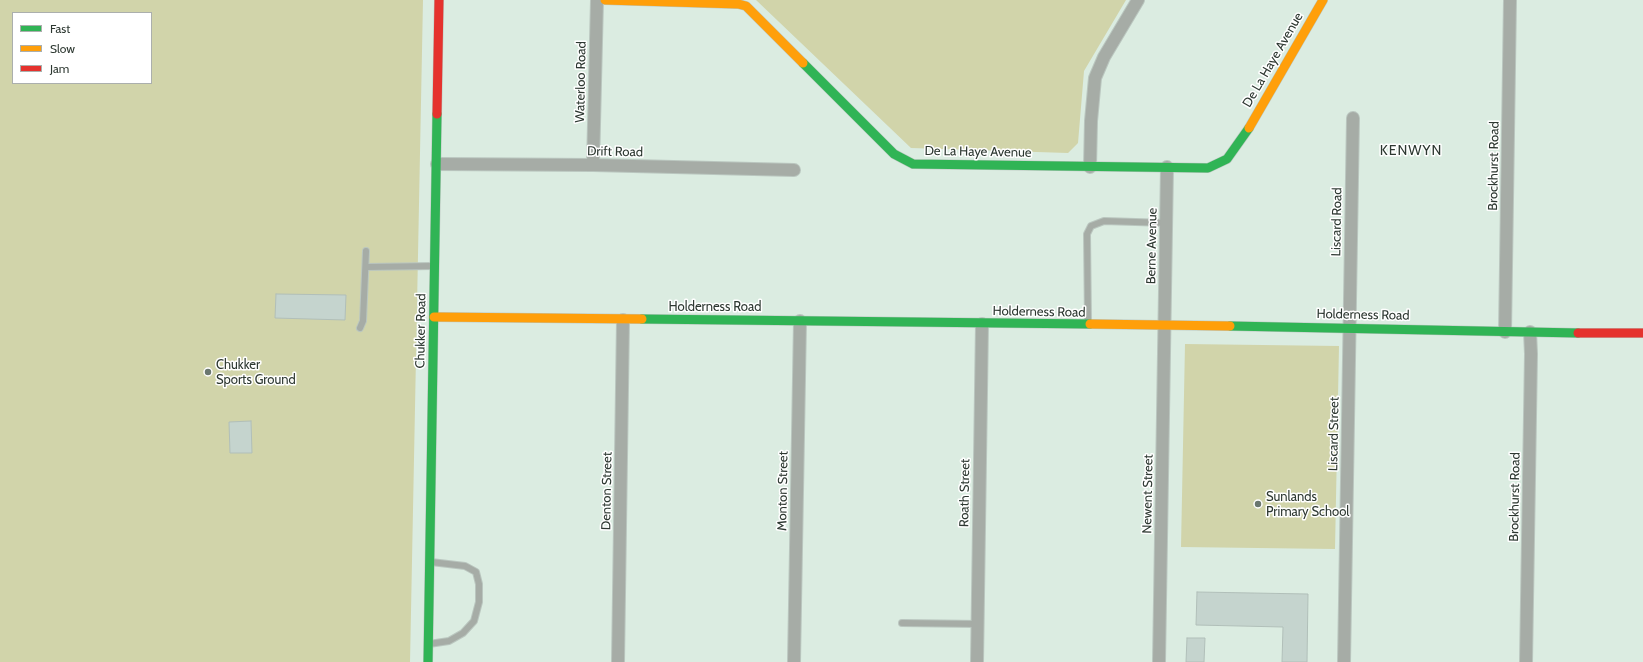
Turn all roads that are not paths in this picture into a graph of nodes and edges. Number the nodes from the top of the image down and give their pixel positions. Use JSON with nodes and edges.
{"nodes":[{"id":1,"x":439,"y":0,"type":"edge"},
{"id":2,"x":597,"y":0,"type":"edge"},
{"id":3,"x":605,"y":0,"type":"edge"},
{"id":4,"x":1138,"y":0,"type":"edge"},
{"id":5,"x":1323,"y":0,"type":"edge"},
{"id":6,"x":1510,"y":0,"type":"edge"},
{"id":7,"x":1353,"y":118,"type":"dead end"},
{"id":8,"x":437,"y":164,"type":"junction"},
{"id":9,"x":593,"y":165,"type":"junction"},
{"id":10,"x":1090,"y":167,"type":"junction"},
{"id":11,"x":1167,"y":167,"type":"junction"},
{"id":12,"x":794,"y":170,"type":"dead end"},
{"id":13,"x":1167,"y":223,"type":"junction"},
{"id":14,"x":366,"y":251,"type":"dead end"},
{"id":15,"x":435,"y":266,"type":"junction"},
{"id":16,"x":366,"y":267,"type":"junction"},
{"id":17,"x":434,"y":317,"type":"junction"},
{"id":18,"x":624,"y":320,"type":"junction"},
{"id":19,"x":800,"y":321,"type":"junction"},
{"id":20,"x":982,"y":324,"type":"junction"},
{"id":21,"x":1088,"y":325,"type":"junction"},
{"id":22,"x":1165,"y":326,"type":"junction"},
{"id":23,"x":1350,"y":327,"type":"junction"},
{"id":24,"x":360,"y":328,"type":"dead end"},
{"id":25,"x":1505,"y":332,"type":"junction"},
{"id":26,"x":1530,"y":332,"type":"junction"},
{"id":27,"x":1643,"y":333,"type":"edge"},
{"id":28,"x":430,"y":561,"type":"junction"},
{"id":29,"x":902,"y":623,"type":"dead end"},
{"id":30,"x":978,"y":624,"type":"junction"},
{"id":31,"x":428,"y":644,"type":"junction"},
{"id":32,"x":428,"y":662,"type":"edge"},
{"id":33,"x":618,"y":662,"type":"edge"},
{"id":34,"x":794,"y":662,"type":"edge"},
{"id":35,"x":977,"y":662,"type":"edge"},
{"id":36,"x":1159,"y":662,"type":"edge"},
{"id":37,"x":1344,"y":662,"type":"edge"},
{"id":38,"x":1526,"y":662,"type":"edge"}],
"edges":[{"from":1,"to":8,"type":"street","name":"Chukker Road"},
{"from":2,"to":9,"type":"street","name":"Waterloo Road"},
{"from":3,"to":10,"type":"street","name":"De La Haye Avenue"},
{"from":4,"to":10,"type":"street"},
{"from":5,"to":11,"type":"street","name":"De La Haye Avenue"},
{"from":6,"to":25,"type":"street","name":"Brockhurst Road"},
{"from":7,"to":23,"type":"street","name":"Liscard Road"},
{"from":8,"to":9,"type":"street","name":"Drift Road"},
{"from":8,"to":15,"type":"street","name":"Chukker Road"},
{"from":9,"to":12,"type":"street","name":"Drift Road"},
{"from":10,"to":11,"type":"street","name":"De La Haye Avenue"},
{"from":11,"to":13,"type":"street","name":"Berne Avenue"},
{"from":13,"to":21,"type":"lane"},
{"from":13,"to":22,"type":"street","name":"Berne Avenue"},
{"from":14,"to":16,"type":"lane"},
{"from":15,"to":16,"type":"lane"},
{"from":15,"to":17,"type":"street","name":"Chukker Road"},
{"from":16,"to":24,"type":"lane"},
{"from":17,"to":18,"type":"street","name":"Holderness Road"},
{"from":17,"to":28,"type":"street","name":"Chukker Road"},
{"from":18,"to":19,"type":"street","name":"Holderness Road"},
{"from":18,"to":33,"type":"street","name":"Denton Street"},
{"from":19,"to":20,"type":"street","name":"Holderness Road"},
{"from":19,"to":34,"type":"street","name":"Monton Street"},
{"from":20,"to":21,"type":"street","name":"Holderness Road"},
{"from":20,"to":30,"type":"street","name":"Roath Street"},
{"from":21,"to":22,"type":"street","name":"Holderness Road"},
{"from":22,"to":23,"type":"street","name":"Holderness Road"},
{"from":22,"to":36,"type":"street","name":"Newent Street"},
{"from":23,"to":25,"type":"street","name":"Holderness Road"},
{"from":23,"to":37,"type":"street","name":"Liscard Street"},
{"from":25,"to":26,"type":"street","name":"Holderness Road"},
{"from":26,"to":27,"type":"street","name":"Holderness Road"},
{"from":26,"to":38,"type":"street","name":"Brockhurst Road"},
{"from":28,"to":31,"type":"street","name":"Chukker Road"},
{"from":28,"to":31,"type":"lane"},
{"from":29,"to":30,"type":"lane"},
{"from":30,"to":35,"type":"street","name":"Roath Street"},
{"from":31,"to":32,"type":"street","name":"Chukker Road"}]}
